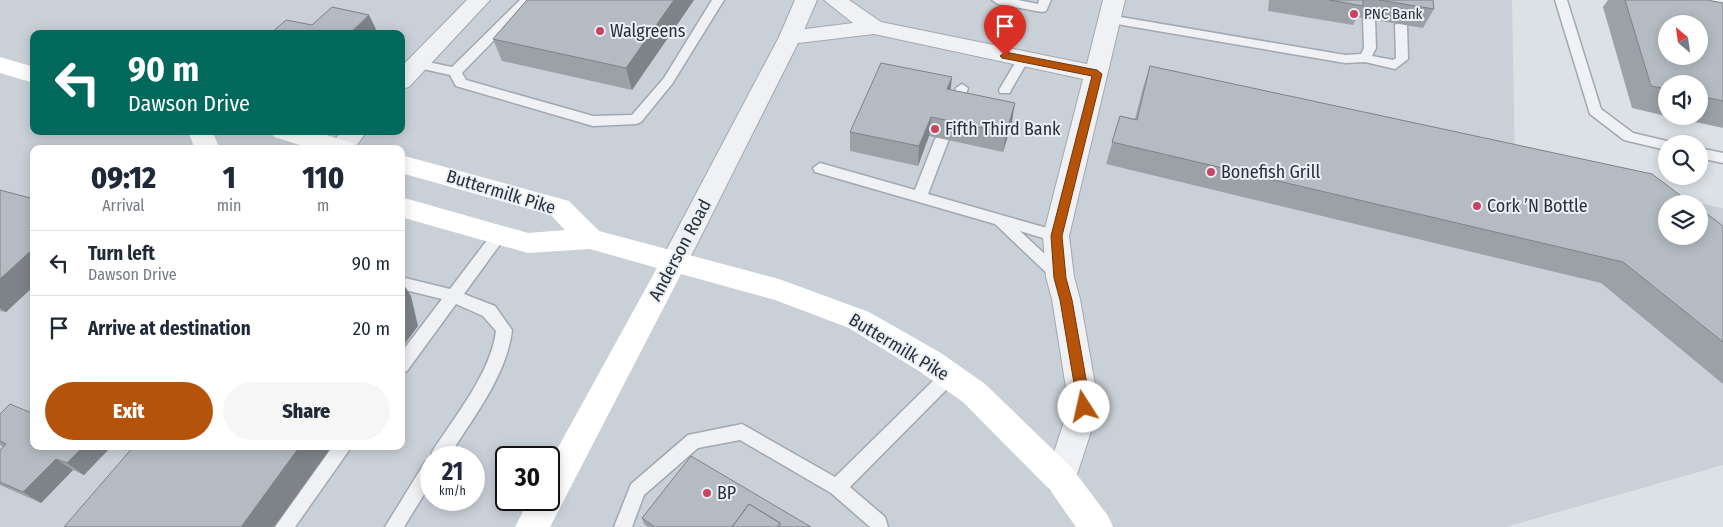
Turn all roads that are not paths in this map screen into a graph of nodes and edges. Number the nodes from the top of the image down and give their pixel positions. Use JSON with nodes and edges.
{"nodes":[{"id":1,"x":479,"y":0,"type":"edge"},
{"id":2,"x":527,"y":0,"type":"edge"},
{"id":3,"x":718,"y":0,"type":"edge"},
{"id":4,"x":806,"y":0,"type":"edge"},
{"id":5,"x":835,"y":0,"type":"edge"},
{"id":6,"x":998,"y":0,"type":"edge"},
{"id":7,"x":1045,"y":0,"type":"edge"},
{"id":8,"x":1560,"y":0,"type":"edge"},
{"id":9,"x":1716,"y":0,"type":"edge"},
{"id":10,"x":1723,"y":1,"type":"edge"},
{"id":11,"x":1112,"y":10,"type":"edge"},
{"id":12,"x":1369,"y":20,"type":"dead end"},
{"id":13,"x":1401,"y":25,"type":"edge"},
{"id":14,"x":874,"y":27,"type":"junction"},
{"id":15,"x":790,"y":37,"type":"junction"},
{"id":16,"x":1365,"y":58,"type":"junction"},
{"id":17,"x":1023,"y":59,"type":"junction"},
{"id":18,"x":418,"y":64,"type":"junction"},
{"id":19,"x":0,"y":65,"type":"edge"},
{"id":20,"x":455,"y":72,"type":"junction"},
{"id":21,"x":30,"y":74,"type":"edge"},
{"id":22,"x":1097,"y":74,"type":"junction"},
{"id":23,"x":405,"y":77,"type":"edge"},
{"id":24,"x":962,"y":88,"type":"dead end"},
{"id":25,"x":1005,"y":90,"type":"dead end"},
{"id":26,"x":954,"y":110,"type":"edge"},
{"id":27,"x":304,"y":135,"type":"edge"},
{"id":28,"x":942,"y":139,"type":"edge"},
{"id":29,"x":346,"y":143,"type":"edge"},
{"id":30,"x":1658,"y":143,"type":"edge"},
{"id":31,"x":1708,"y":155,"type":"edge"},
{"id":32,"x":1723,"y":158,"type":"edge"},
{"id":33,"x":405,"y":165,"type":"edge"},
{"id":34,"x":820,"y":168,"type":"dead end"},
{"id":35,"x":920,"y":196,"type":"junction"},
{"id":36,"x":405,"y":208,"type":"edge"},
{"id":37,"x":999,"y":220,"type":"junction"},
{"id":38,"x":499,"y":235,"type":"junction"},
{"id":39,"x":1056,"y":236,"type":"junction"},
{"id":40,"x":590,"y":239,"type":"junction"},
{"id":41,"x":674,"y":262,"type":"junction"},
{"id":42,"x":1060,"y":278,"type":"junction"},
{"id":43,"x":405,"y":284,"type":"edge"},
{"id":44,"x":453,"y":296,"type":"junction"},
{"id":45,"x":405,"y":361,"type":"edge"},
{"id":46,"x":949,"y":376,"type":"junction"},
{"id":47,"x":446,"y":446,"type":"edge"},
{"id":48,"x":340,"y":450,"type":"edge"},
{"id":49,"x":560,"y":475,"type":"edge"},
{"id":50,"x":1061,"y":479,"type":"junction"},
{"id":51,"x":420,"y":486,"type":"edge"},
{"id":52,"x":837,"y":487,"type":"junction"},
{"id":53,"x":541,"y":511,"type":"edge"},
{"id":54,"x":284,"y":527,"type":"edge"},
{"id":55,"x":394,"y":527,"type":"edge"},
{"id":56,"x":532,"y":527,"type":"edge"},
{"id":57,"x":622,"y":527,"type":"edge"},
{"id":58,"x":880,"y":527,"type":"edge"},
{"id":59,"x":1096,"y":527,"type":"edge"}],
"edges":[{"from":1,"to":18,"type":"street"},
{"from":2,"to":20,"type":"lane"},
{"from":3,"to":20,"type":"lane"},
{"from":4,"to":15,"type":"street","name":"Anderson Road"},
{"from":5,"to":14,"type":"street"},
{"from":6,"to":7,"type":"lane"},
{"from":8,"to":30,"type":"lane"},
{"from":9,"to":10,"type":"lane"},
{"from":11,"to":16,"type":"lane"},
{"from":11,"to":22,"type":"street"},
{"from":12,"to":16,"type":"lane"},
{"from":13,"to":16,"type":"lane"},
{"from":14,"to":15,"type":"street"},
{"from":14,"to":17,"type":"street"},
{"from":15,"to":41,"type":"street","name":"Anderson Road"},
{"from":17,"to":22,"type":"street"},
{"from":17,"to":25,"type":"lane"},
{"from":18,"to":20,"type":"lane"},
{"from":18,"to":23,"type":"street"},
{"from":19,"to":21,"type":"main road"},
{"from":22,"to":39,"type":"street"},
{"from":24,"to":26,"type":"lane"},
{"from":27,"to":29,"type":"main road"},
{"from":28,"to":35,"type":"lane"},
{"from":31,"to":32,"type":"lane"},
{"from":33,"to":40,"type":"main road","name":"Buttermilk Pike"},
{"from":34,"to":35,"type":"lane"},
{"from":35,"to":37,"type":"lane"},
{"from":36,"to":38,"type":"main road","name":"Buttermilk Pike"},
{"from":37,"to":39,"type":"lane"},
{"from":37,"to":42,"type":"lane"},
{"from":38,"to":40,"type":"main road","name":"Buttermilk Pike"},
{"from":38,"to":44,"type":"lane"},
{"from":39,"to":42,"type":"street"},
{"from":40,"to":41,"type":"main road","name":"Buttermilk Pike"},
{"from":41,"to":46,"type":"main road","name":"Buttermilk Pike"},
{"from":41,"to":49,"type":"main road","name":"Anderson Road"},
{"from":42,"to":50,"type":"street"},
{"from":43,"to":44,"type":"lane"},
{"from":44,"to":45,"type":"lane"},
{"from":44,"to":47,"type":"lane"},
{"from":46,"to":50,"type":"main road","name":"Buttermilk Pike"},
{"from":46,"to":52,"type":"lane"},
{"from":48,"to":54,"type":"lane"},
{"from":50,"to":59,"type":"main road","name":"Buttermilk Pike"},
{"from":51,"to":55,"type":"lane"},
{"from":52,"to":57,"type":"lane"},
{"from":52,"to":58,"type":"lane"},
{"from":53,"to":56,"type":"main road"}]}
